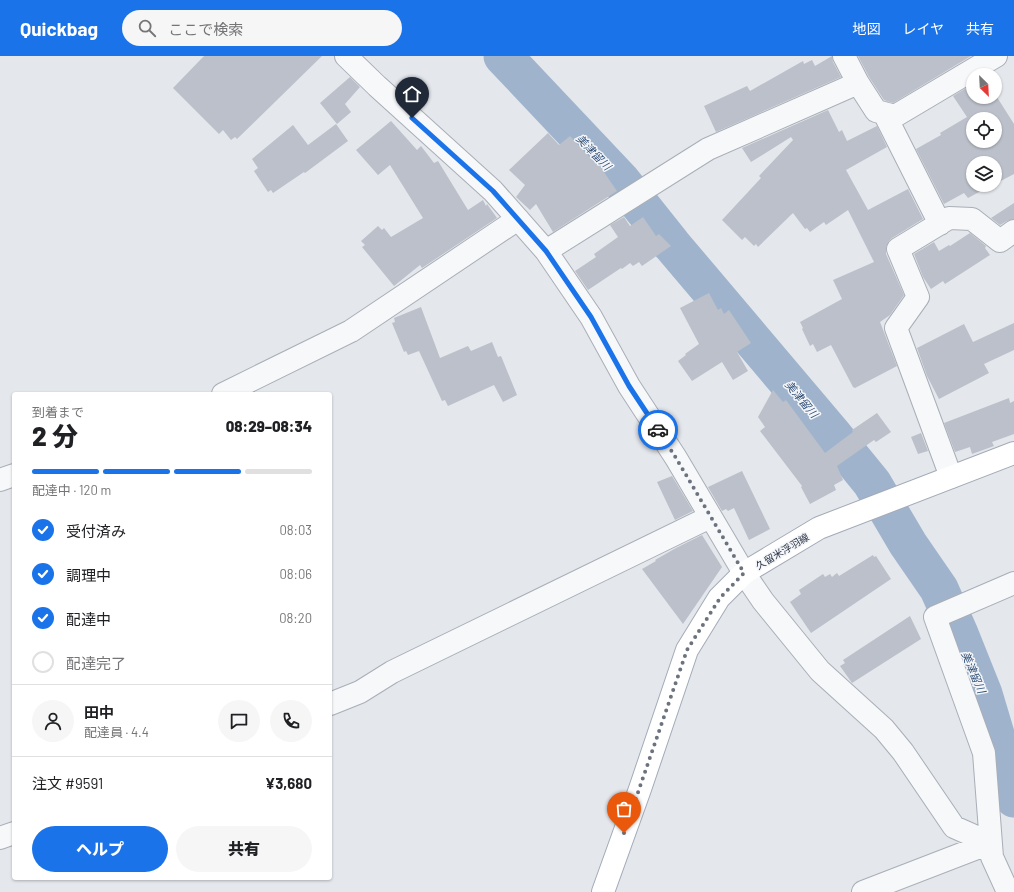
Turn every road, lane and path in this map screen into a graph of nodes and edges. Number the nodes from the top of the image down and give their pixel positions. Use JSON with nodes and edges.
{"nodes":[{"id":1,"x":346,"y":56,"type":"edge"},
{"id":2,"x":844,"y":56,"type":"edge"},
{"id":3,"x":996,"y":56,"type":"edge"},
{"id":4,"x":858,"y":83,"type":"junction"},
{"id":5,"x":884,"y":113,"type":"junction"},
{"id":6,"x":518,"y":219,"type":"junction"},
{"id":7,"x":940,"y":224,"type":"junction"},
{"id":8,"x":1014,"y":231,"type":"edge"},
{"id":9,"x":546,"y":251,"type":"junction"},
{"id":10,"x":227,"y":392,"type":"edge"},
{"id":11,"x":1014,"y":453,"type":"edge"},
{"id":12,"x":12,"y":476,"type":"edge"},
{"id":13,"x":951,"y":477,"type":"junction"},
{"id":14,"x":0,"y":480,"type":"edge"},
{"id":15,"x":710,"y":517,"type":"junction"},
{"id":16,"x":744,"y":573,"type":"junction"},
{"id":17,"x":1014,"y":583,"type":"edge"},
{"id":18,"x":332,"y":703,"type":"edge"},
{"id":19,"x":12,"y":834,"type":"edge"},
{"id":20,"x":0,"y":838,"type":"edge"},
{"id":21,"x":990,"y":843,"type":"junction"},
{"id":22,"x":603,"y":892,"type":"edge"},
{"id":23,"x":864,"y":892,"type":"edge"},
{"id":24,"x":1008,"y":892,"type":"edge"}],
"edges":[{"from":1,"to":6,"type":"street"},
{"from":2,"to":4,"type":"street"},
{"from":3,"to":5,"type":"street"},
{"from":4,"to":5,"type":"street"},
{"from":4,"to":9,"type":"street"},
{"from":5,"to":7,"type":"street"},
{"from":6,"to":9,"type":"street"},
{"from":6,"to":10,"type":"street"},
{"from":7,"to":8,"type":"street"},
{"from":7,"to":13,"type":"street"},
{"from":9,"to":15,"type":"street"},
{"from":11,"to":13,"type":"main road","name":"久留米浮羽線"},
{"from":12,"to":14,"type":"street"},
{"from":13,"to":16,"type":"main road","name":"久留米浮羽線"},
{"from":15,"to":16,"type":"street"},
{"from":15,"to":18,"type":"street"},
{"from":16,"to":21,"type":"street"},
{"from":16,"to":22,"type":"main road","name":"久留米浮羽線"},
{"from":17,"to":21,"type":"street"},
{"from":19,"to":20,"type":"street"},
{"from":21,"to":23,"type":"street"},
{"from":21,"to":24,"type":"street"}]}
